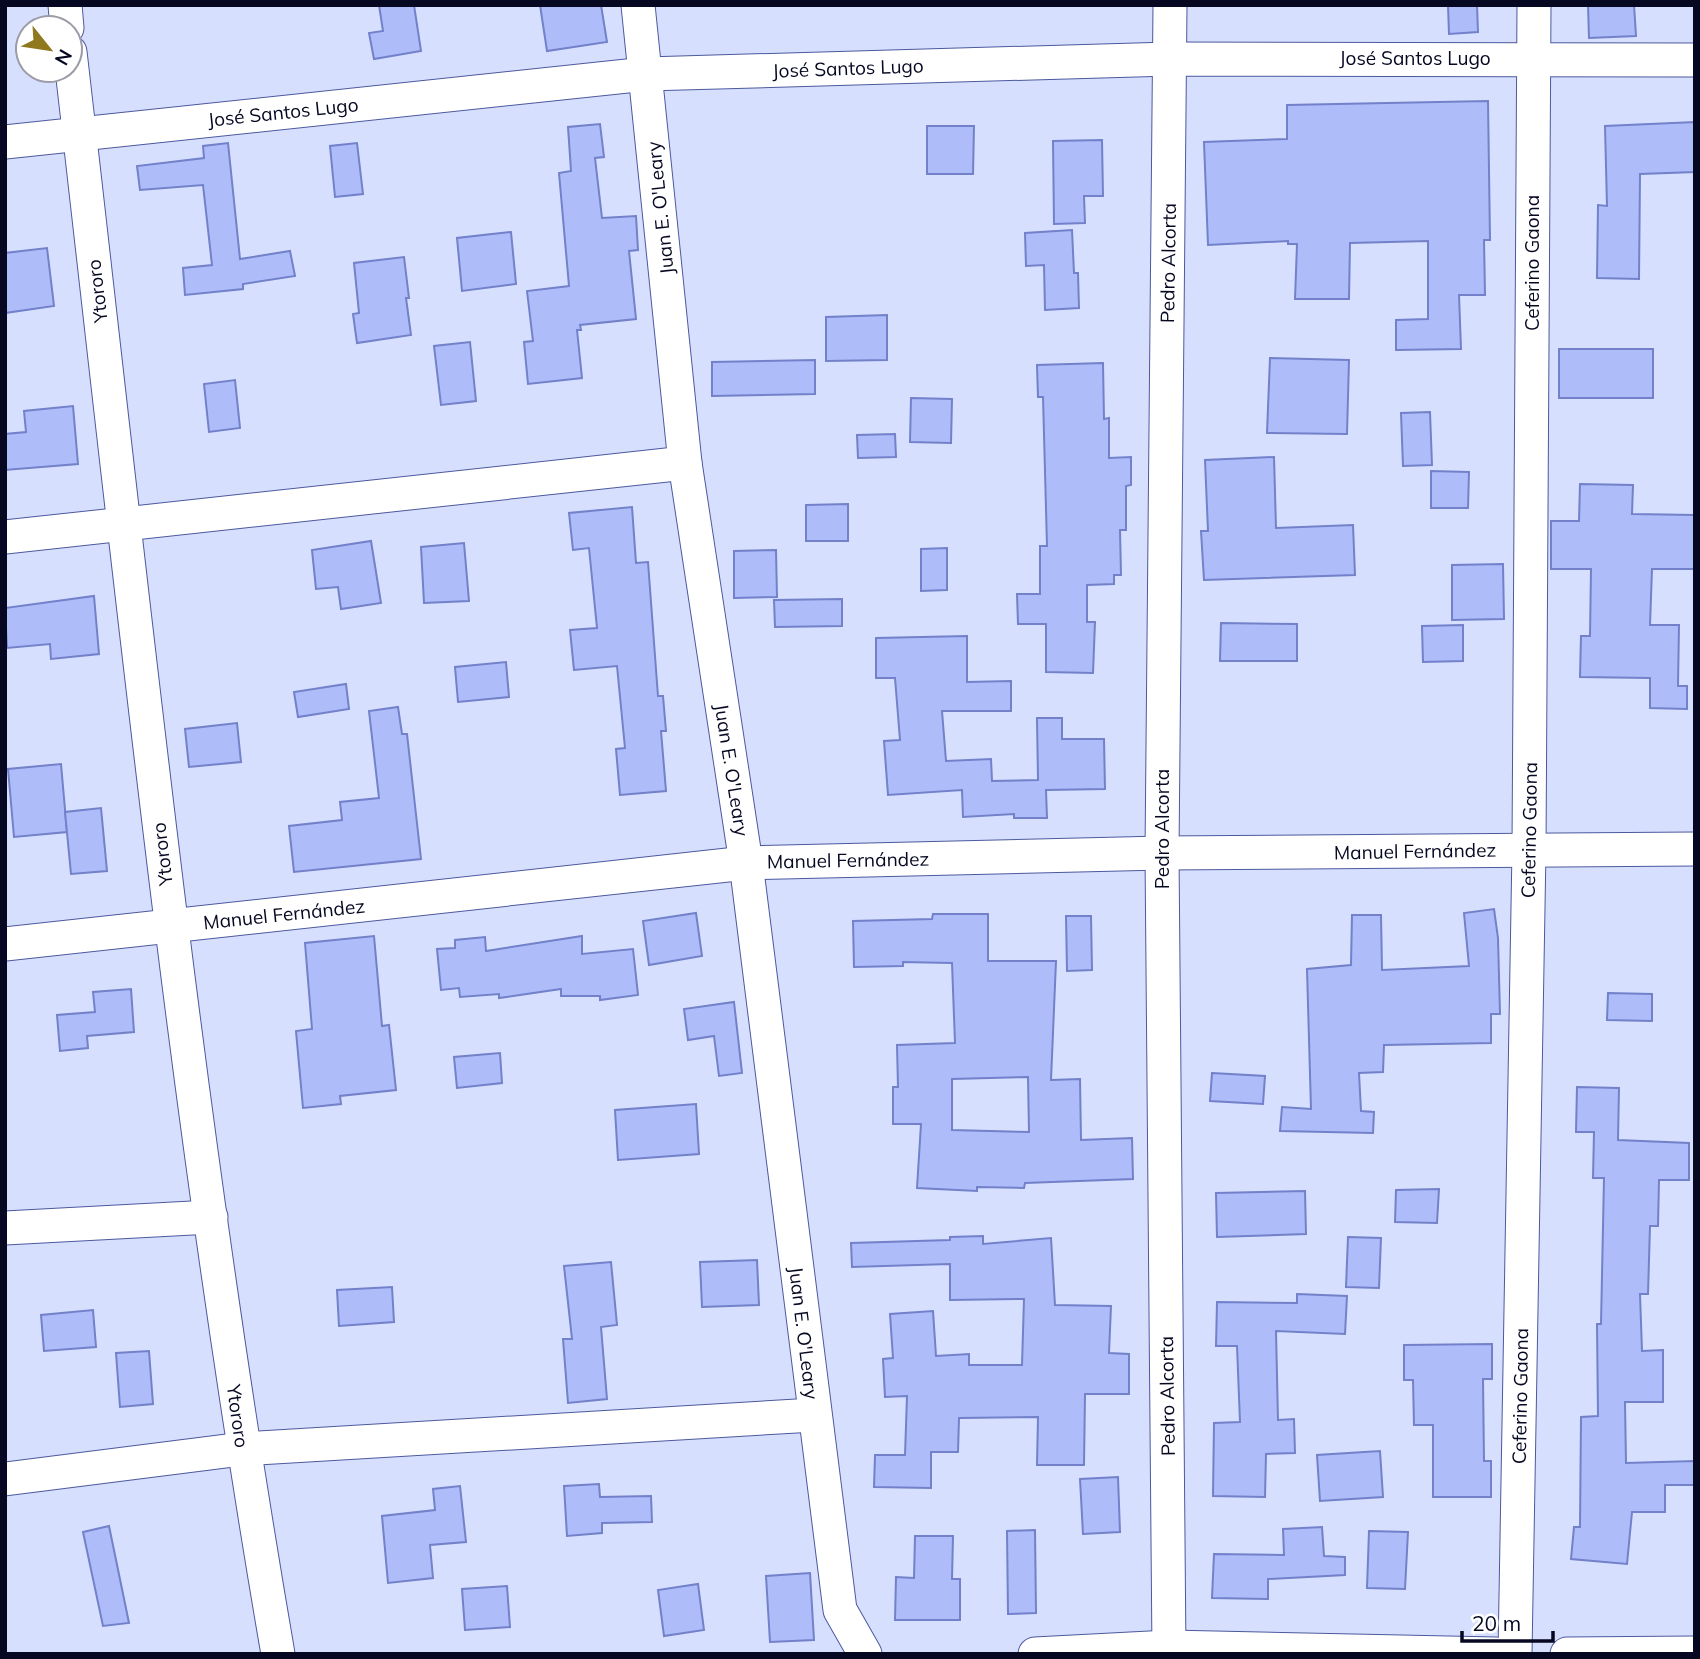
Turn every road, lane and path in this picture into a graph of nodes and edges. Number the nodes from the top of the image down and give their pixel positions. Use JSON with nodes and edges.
{"nodes":[{"id":1,"x":638,"y":5,"type":"edge"},
{"id":2,"x":1170,"y":5,"type":"edge"},
{"id":3,"x":1534,"y":5,"type":"edge"},
{"id":4,"x":1534,"y":58,"type":"junction"},
{"id":5,"x":1170,"y":59,"type":"junction"},
{"id":6,"x":1695,"y":60,"type":"edge"},
{"id":7,"x":646,"y":74,"type":"junction"},
{"id":8,"x":74,"y":84,"type":"edge"},
{"id":9,"x":79,"y":133,"type":"junction"},
{"id":10,"x":5,"y":142,"type":"edge"},
{"id":11,"x":685,"y":463,"type":"junction"},
{"id":12,"x":124,"y":523,"type":"junction"},
{"id":13,"x":5,"y":537,"type":"edge"},
{"id":14,"x":1695,"y":849,"type":"edge"},
{"id":15,"x":1529,"y":850,"type":"junction"},
{"id":16,"x":1162,"y":853,"type":"junction"},
{"id":17,"x":746,"y":863,"type":"junction"},
{"id":18,"x":170,"y":926,"type":"junction"},
{"id":19,"x":5,"y":944,"type":"edge"},
{"id":20,"x":211,"y":1217,"type":"junction"},
{"id":21,"x":5,"y":1228,"type":"edge"},
{"id":22,"x":814,"y":1415,"type":"junction"},
{"id":23,"x":243,"y":1449,"type":"junction"},
{"id":24,"x":5,"y":1479,"type":"edge"},
{"id":25,"x":1169,"y":1650,"type":"edge"},
{"id":26,"x":1695,"y":1653,"type":"edge"},
{"id":27,"x":278,"y":1654,"type":"edge"},
{"id":28,"x":865,"y":1654,"type":"edge"},
{"id":29,"x":1035,"y":1654,"type":"edge"},
{"id":30,"x":1496,"y":1654,"type":"edge"},
{"id":31,"x":1515,"y":1654,"type":"edge"},
{"id":32,"x":1567,"y":1654,"type":"edge"}],
"edges":[{"from":1,"to":7,"type":"street","name":"Juan E. O'Leary"},
{"from":2,"to":5,"type":"street","name":"Pedro Alcorta"},
{"from":3,"to":4,"type":"street","name":"Ceferino Gaona"},
{"from":4,"to":5,"type":"street","name":"José Santos Lugo"},
{"from":4,"to":6,"type":"street","name":"José Santos Lugo"},
{"from":4,"to":15,"type":"street","name":"Ceferino Gaona"},
{"from":5,"to":7,"type":"street","name":"José Santos Lugo"},
{"from":5,"to":16,"type":"street","name":"Pedro Alcorta"},
{"from":7,"to":9,"type":"street","name":"José Santos Lugo"},
{"from":7,"to":11,"type":"street","name":"Juan E. O'Leary"},
{"from":8,"to":9,"type":"street","name":"Ytororo"},
{"from":9,"to":10,"type":"street","name":"José Santos Lugo"},
{"from":9,"to":12,"type":"street","name":"Ytororo"},
{"from":11,"to":12,"type":"street"},
{"from":11,"to":17,"type":"street","name":"Juan E. O'Leary"},
{"from":12,"to":13,"type":"street"},
{"from":12,"to":18,"type":"street","name":"Ytororo"},
{"from":14,"to":15,"type":"street","name":"Manuel Fernández"},
{"from":15,"to":16,"type":"street","name":"Manuel Fernández"},
{"from":15,"to":31,"type":"street","name":"Ceferino Gaona"},
{"from":16,"to":17,"type":"street","name":"Manuel Fernández"},
{"from":16,"to":25,"type":"street","name":"Pedro Alcorta"},
{"from":17,"to":18,"type":"street","name":"Manuel Fernández"},
{"from":17,"to":22,"type":"street","name":"Juan E. O'Leary"},
{"from":18,"to":19,"type":"street","name":"Manuel Fernández"},
{"from":18,"to":20,"type":"street","name":"Ytororo"},
{"from":20,"to":21,"type":"street"},
{"from":20,"to":23,"type":"street","name":"Ytororo"},
{"from":22,"to":23,"type":"street"},
{"from":22,"to":28,"type":"street","name":"Juan E. O'Leary"},
{"from":23,"to":24,"type":"street"},
{"from":23,"to":27,"type":"street","name":"Ytororo"},
{"from":25,"to":29,"type":"street"},
{"from":25,"to":30,"type":"street"},
{"from":26,"to":32,"type":"street"}]}
